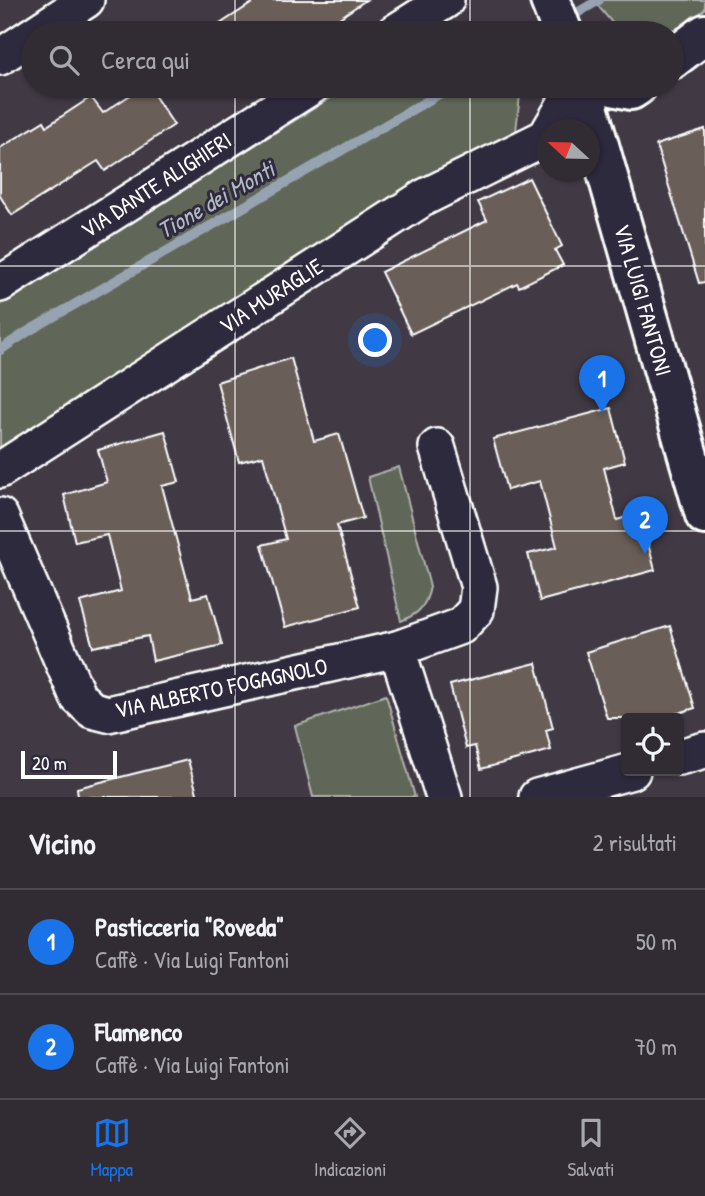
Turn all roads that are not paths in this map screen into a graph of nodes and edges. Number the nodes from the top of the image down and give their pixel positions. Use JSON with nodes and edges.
{"nodes":[{"id":1,"x":86,"y":0,"type":"edge"},
{"id":2,"x":446,"y":0,"type":"edge"},
{"id":3,"x":550,"y":0,"type":"edge"},
{"id":4,"x":54,"y":21,"type":"edge"},
{"id":5,"x":413,"y":21,"type":"edge"},
{"id":6,"x":558,"y":21,"type":"edge"},
{"id":7,"x":705,"y":34,"type":"edge"},
{"id":8,"x":21,"y":43,"type":"edge"},
{"id":9,"x":684,"y":51,"type":"edge"},
{"id":10,"x":0,"y":57,"type":"edge"},
{"id":11,"x":293,"y":98,"type":"edge"},
{"id":12,"x":569,"y":98,"type":"edge"},
{"id":13,"x":585,"y":98,"type":"edge"},
{"id":14,"x":556,"y":119,"type":"edge"},
{"id":15,"x":537,"y":141,"type":"edge"},
{"id":16,"x":0,"y":284,"type":"edge"},
{"id":17,"x":437,"y":447,"type":"dead end"},
{"id":18,"x":0,"y":470,"type":"edge"},
{"id":19,"x":705,"y":514,"type":"edge"},
{"id":20,"x":0,"y":516,"type":"edge"},
{"id":21,"x":397,"y":649,"type":"junction"},
{"id":22,"x":705,"y":750,"type":"edge"},
{"id":23,"x":684,"y":756,"type":"edge"},
{"id":24,"x":621,"y":774,"type":"edge"},
{"id":25,"x":444,"y":797,"type":"edge"},
{"id":26,"x":537,"y":797,"type":"edge"}],
"edges":[{"from":1,"to":4,"type":"street"},
{"from":2,"to":5,"type":"street"},
{"from":3,"to":6,"type":"street"},
{"from":7,"to":9,"type":"street"},
{"from":8,"to":10,"type":"street"},
{"from":11,"to":16,"type":"street","name":"VIA DANTE ALIGHIERI"},
{"from":12,"to":14,"type":"street"},
{"from":13,"to":19,"type":"street","name":"VIA LUIGI FANTONI"},
{"from":15,"to":18,"type":"street","name":"VIA MURAGLIE"},
{"from":17,"to":21,"type":"street","name":"VIA ALBERTO FOGAGNOLO"},
{"from":20,"to":21,"type":"street","name":"VIA ALBERTO FOGAGNOLO"},
{"from":21,"to":25,"type":"street"},
{"from":22,"to":23,"type":"street"},
{"from":24,"to":26,"type":"street"}]}
